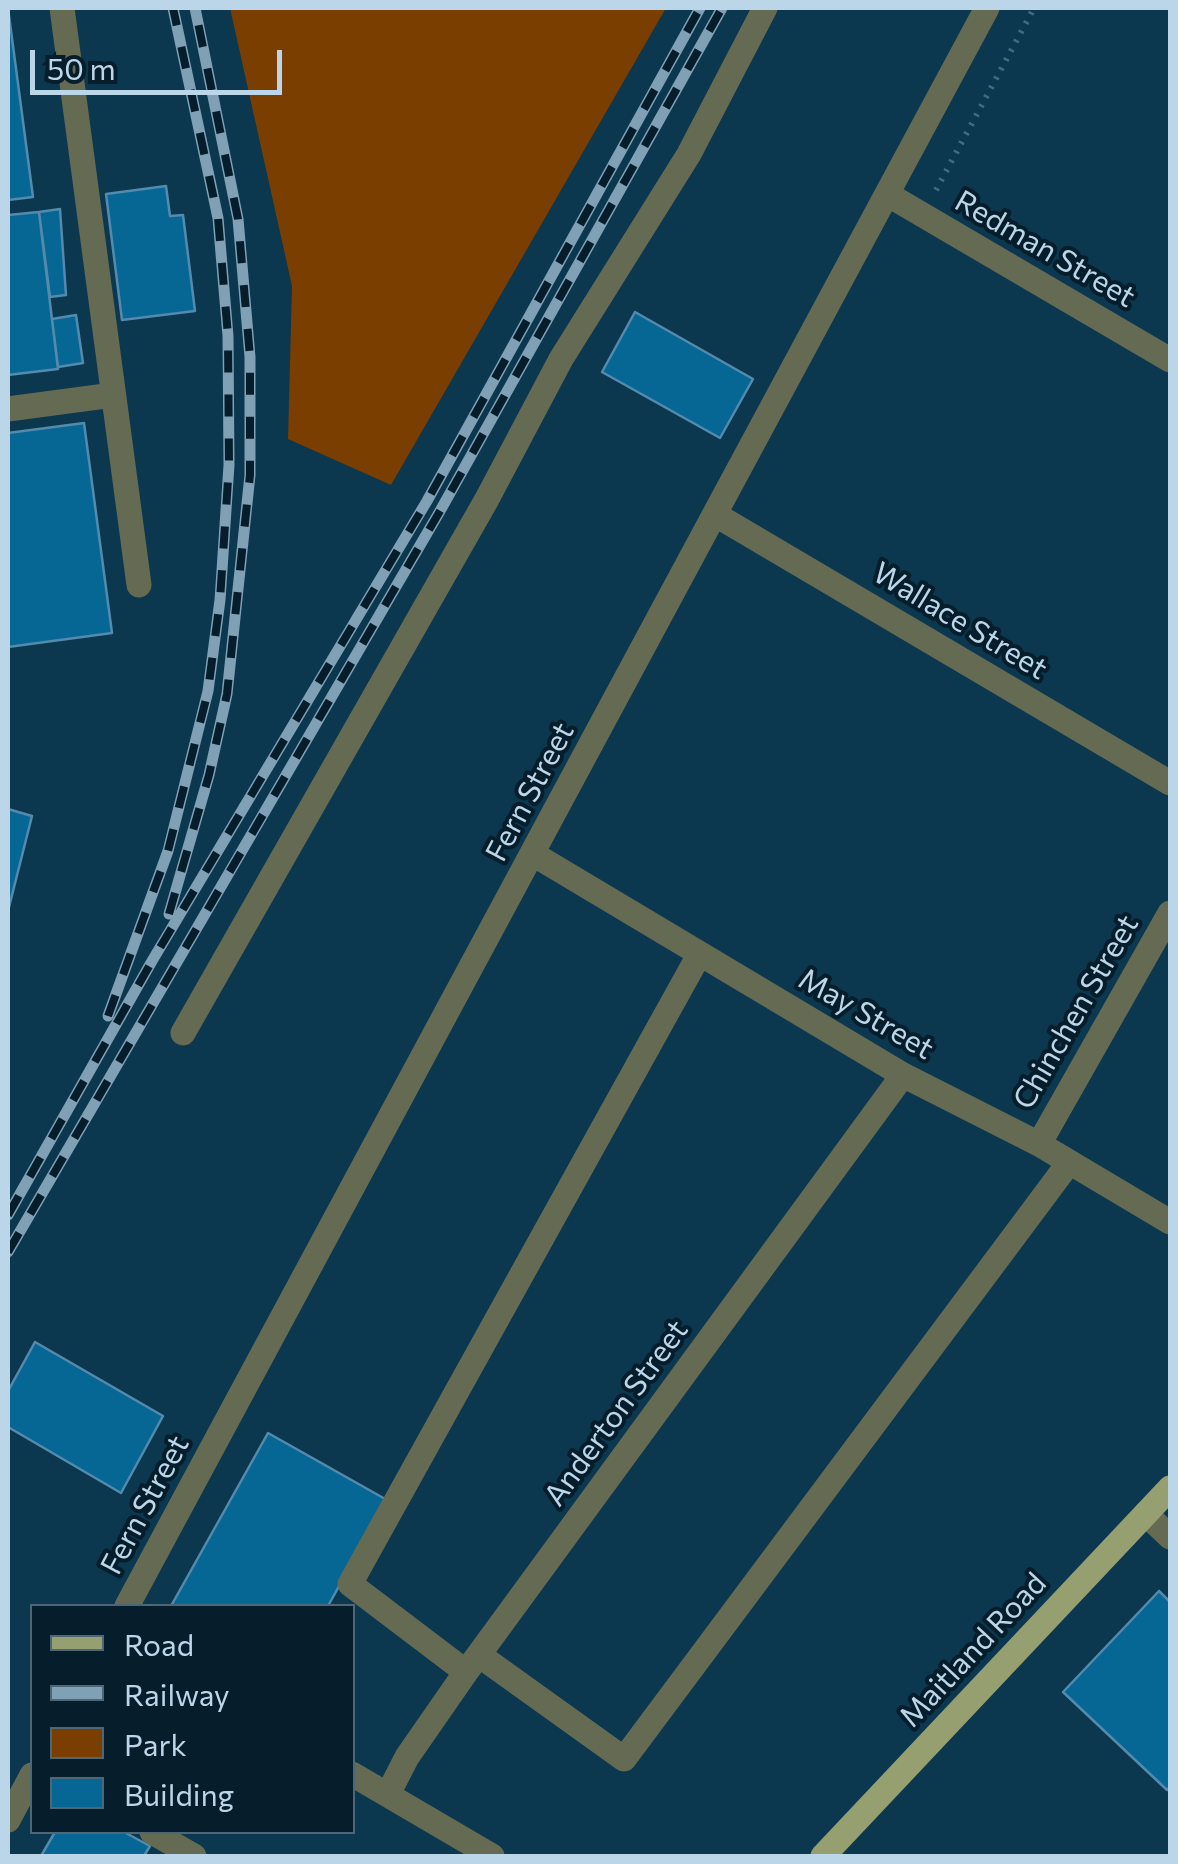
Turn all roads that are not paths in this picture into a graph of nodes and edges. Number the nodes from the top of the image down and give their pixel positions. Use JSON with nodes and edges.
{"nodes":[{"id":1,"x":62,"y":8,"type":"edge"},
{"id":2,"x":764,"y":8,"type":"edge"},
{"id":3,"x":986,"y":8,"type":"edge"},
{"id":4,"x":887,"y":194,"type":"junction"},
{"id":5,"x":1170,"y":360,"type":"edge"},
{"id":6,"x":113,"y":395,"type":"junction"},
{"id":7,"x":8,"y":409,"type":"edge"},
{"id":8,"x":716,"y":515,"type":"junction"},
{"id":9,"x":139,"y":585,"type":"dead end"},
{"id":10,"x":1170,"y":783,"type":"edge"},
{"id":11,"x":533,"y":854,"type":"junction"},
{"id":12,"x":1170,"y":913,"type":"edge"},
{"id":13,"x":699,"y":955,"type":"junction"},
{"id":14,"x":183,"y":1033,"type":"dead end"},
{"id":15,"x":903,"y":1075,"type":"junction"},
{"id":16,"x":1039,"y":1144,"type":"junction"},
{"id":17,"x":1068,"y":1164,"type":"junction"},
{"id":18,"x":1170,"y":1222,"type":"edge"},
{"id":19,"x":1170,"y":1488,"type":"edge"},
{"id":20,"x":1146,"y":1514,"type":"junction"},
{"id":21,"x":1170,"y":1537,"type":"edge"},
{"id":22,"x":128,"y":1604,"type":"edge"},
{"id":23,"x":473,"y":1663,"type":"junction"},
{"id":24,"x":355,"y":1776,"type":"edge"},
{"id":25,"x":30,"y":1780,"type":"edge"},
{"id":26,"x":388,"y":1794,"type":"junction"},
{"id":27,"x":8,"y":1820,"type":"edge"},
{"id":28,"x":156,"y":1834,"type":"edge"},
{"id":29,"x":194,"y":1856,"type":"edge"},
{"id":30,"x":492,"y":1856,"type":"edge"},
{"id":31,"x":823,"y":1856,"type":"edge"}],
"edges":[{"from":1,"to":6,"type":"street"},
{"from":2,"to":14,"type":"street"},
{"from":3,"to":4,"type":"street","name":"Fern Street"},
{"from":4,"to":5,"type":"street","name":"Redman Street"},
{"from":4,"to":8,"type":"street","name":"Fern Street"},
{"from":6,"to":7,"type":"street"},
{"from":6,"to":9,"type":"street"},
{"from":8,"to":10,"type":"street","name":"Wallace Street"},
{"from":8,"to":11,"type":"street","name":"Fern Street"},
{"from":11,"to":13,"type":"street","name":"May Street"},
{"from":11,"to":22,"type":"street","name":"Fern Street"},
{"from":12,"to":16,"type":"street","name":"Chinchen Street"},
{"from":13,"to":15,"type":"street","name":"May Street"},
{"from":13,"to":23,"type":"street"},
{"from":15,"to":16,"type":"street","name":"May Street"},
{"from":15,"to":23,"type":"street","name":"Anderton Street"},
{"from":16,"to":17,"type":"street","name":"May Street"},
{"from":17,"to":18,"type":"street","name":"May Street"},
{"from":17,"to":23,"type":"street"},
{"from":19,"to":20,"type":"main road","name":"Maitland Road"},
{"from":20,"to":21,"type":"street"},
{"from":20,"to":31,"type":"main road","name":"Maitland Road"},
{"from":23,"to":26,"type":"street","name":"Anderton Street"},
{"from":24,"to":26,"type":"street"},
{"from":25,"to":27,"type":"street"},
{"from":26,"to":30,"type":"street"},
{"from":28,"to":29,"type":"street"}]}
